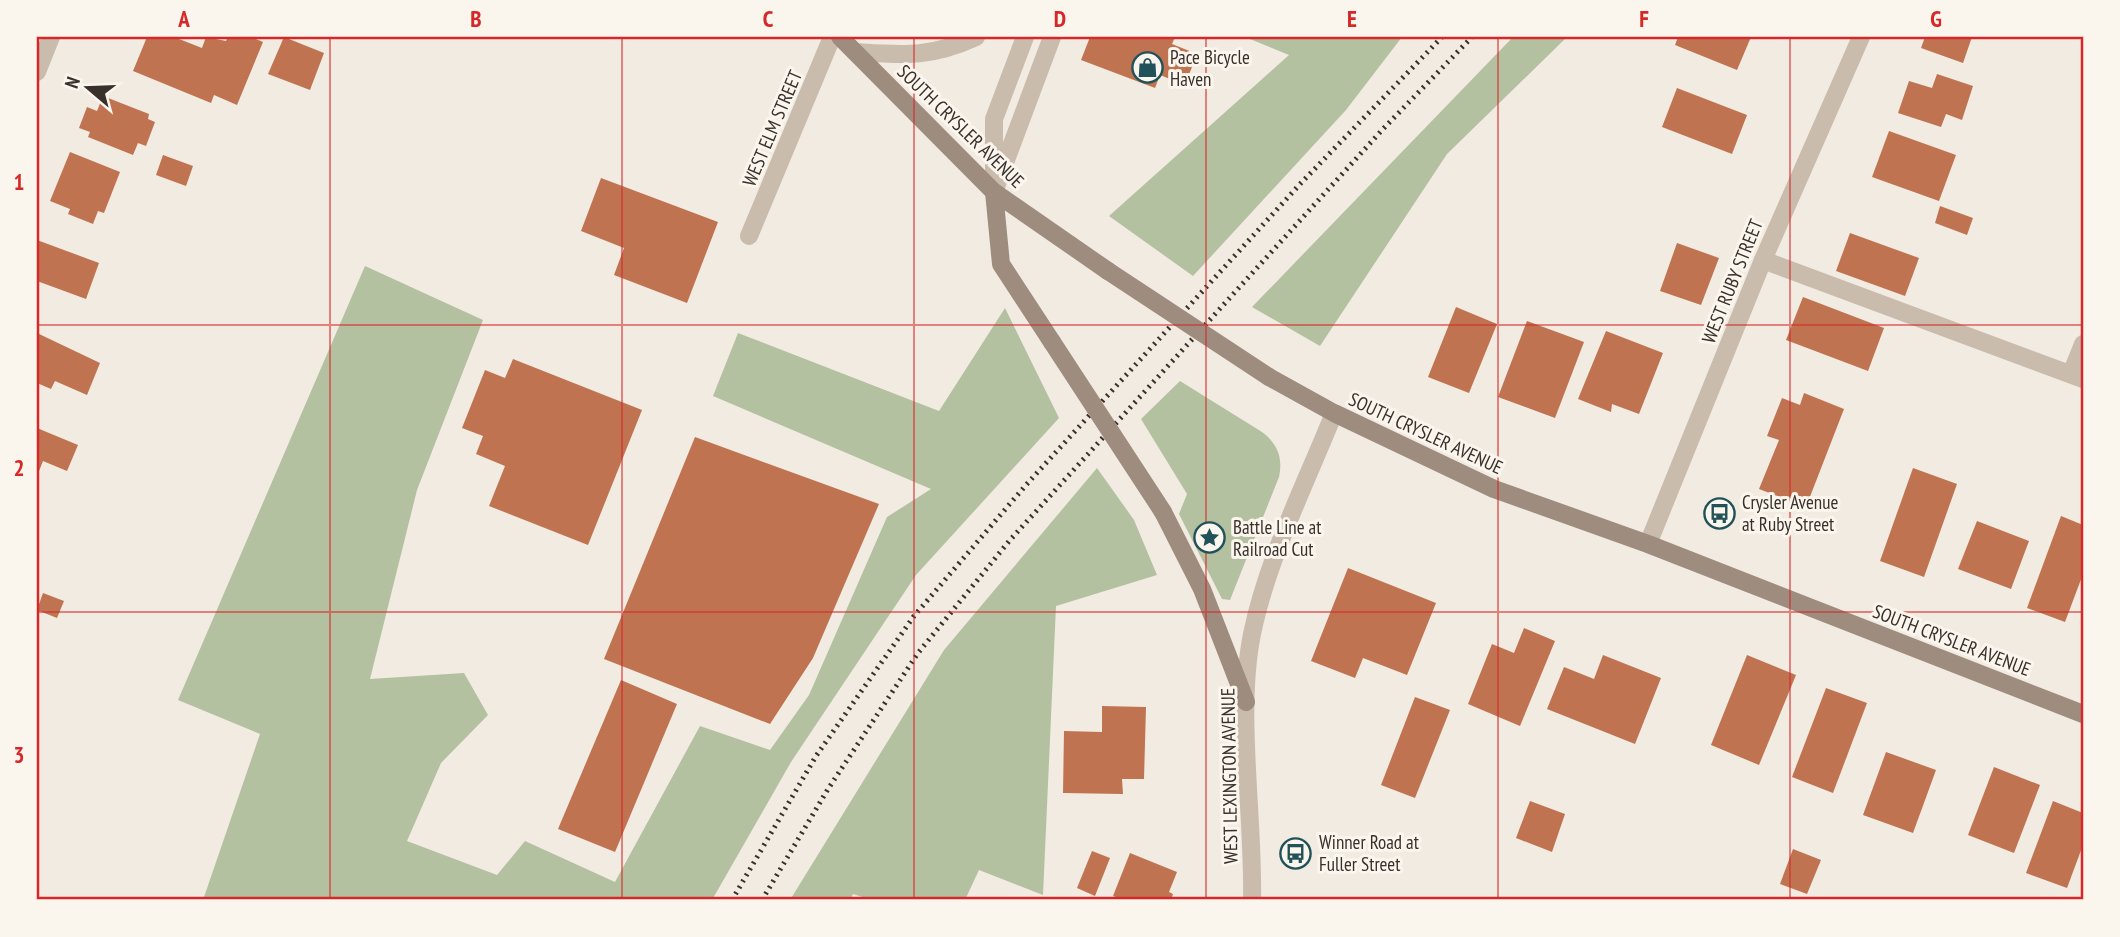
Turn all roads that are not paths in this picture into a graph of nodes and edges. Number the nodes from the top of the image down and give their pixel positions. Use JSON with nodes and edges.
{"nodes":[{"id":1,"x":51,"y":37,"type":"edge"},
{"id":2,"x":832,"y":37,"type":"edge"},
{"id":3,"x":840,"y":37,"type":"edge"},
{"id":4,"x":976,"y":37,"type":"edge"},
{"id":5,"x":1025,"y":37,"type":"edge"},
{"id":6,"x":1052,"y":37,"type":"edge"},
{"id":7,"x":1861,"y":37,"type":"edge"},
{"id":8,"x":855,"y":52,"type":"junction"},
{"id":9,"x":37,"y":72,"type":"edge"},
{"id":10,"x":994,"y":192,"type":"junction"},
{"id":11,"x":749,"y":236,"type":"dead end"},
{"id":12,"x":1763,"y":260,"type":"junction"},
{"id":13,"x":2083,"y":344,"type":"edge"},
{"id":14,"x":2077,"y":377,"type":"edge"},
{"id":15,"x":1334,"y":413,"type":"junction"},
{"id":16,"x":1648,"y":544,"type":"junction"},
{"id":17,"x":1246,"y":702,"type":"junction"},
{"id":18,"x":2083,"y":714,"type":"edge"},
{"id":19,"x":1252,"y":900,"type":"edge"}],
"edges":[{"from":1,"to":9,"type":"street"},
{"from":2,"to":11,"type":"street","name":"WEST ELM STREET"},
{"from":3,"to":8,"type":"main road","name":"SOUTH CRYSLER AVENUE"},
{"from":4,"to":8,"type":"street"},
{"from":5,"to":10,"type":"street"},
{"from":6,"to":10,"type":"street"},
{"from":7,"to":12,"type":"street","name":"WEST RUBY STREET"},
{"from":8,"to":10,"type":"main road","name":"SOUTH CRYSLER AVENUE"},
{"from":10,"to":15,"type":"main road","name":"SOUTH CRYSLER AVENUE","bridge":true},
{"from":10,"to":17,"type":"main road","bridge":true},
{"from":12,"to":14,"type":"street"},
{"from":12,"to":16,"type":"street","name":"WEST RUBY STREET"},
{"from":13,"to":14,"type":"street"},
{"from":15,"to":16,"type":"main road","name":"SOUTH CRYSLER AVENUE"},
{"from":15,"to":17,"type":"street","name":"WEST LEXINGTON AVENUE"},
{"from":16,"to":18,"type":"main road","name":"SOUTH CRYSLER AVENUE"},
{"from":17,"to":19,"type":"street","name":"WEST LEXINGTON AVENUE"}]}
